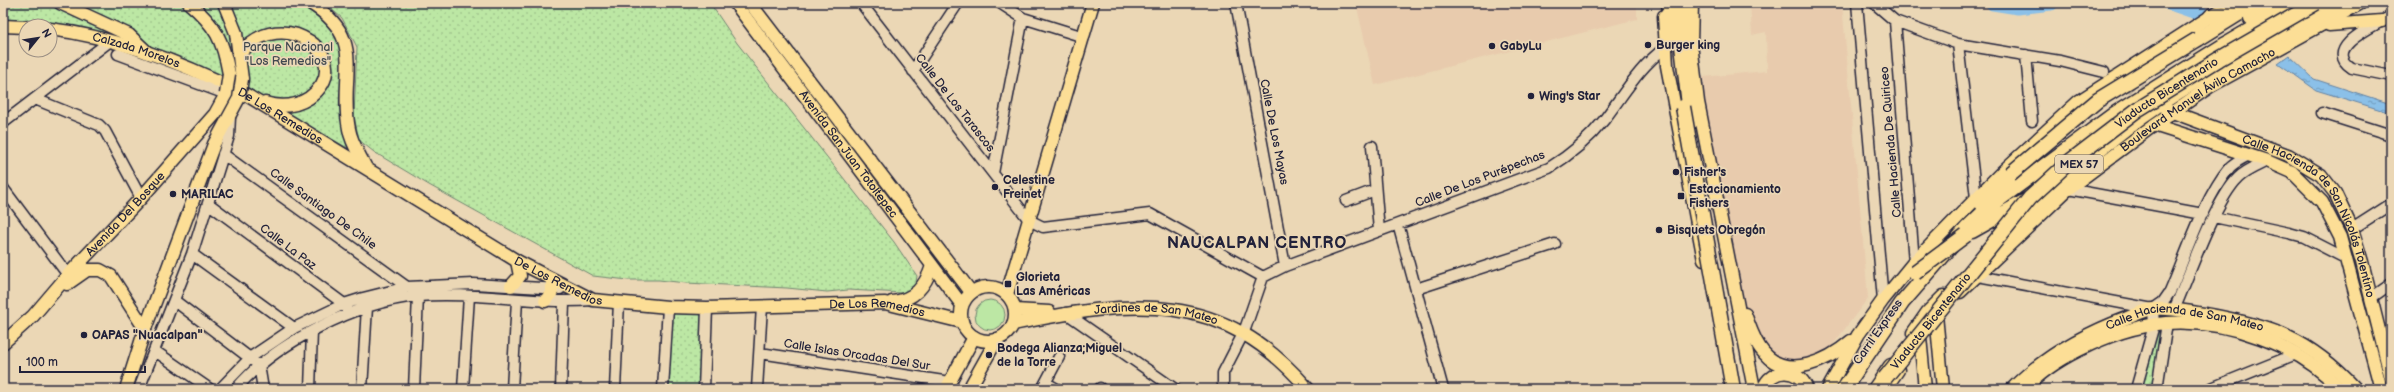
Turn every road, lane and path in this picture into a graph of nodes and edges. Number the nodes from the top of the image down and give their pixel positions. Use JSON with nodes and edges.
{"nodes":[{"id":1,"x":60,"y":3,"type":"edge"},
{"id":2,"x":189,"y":3,"type":"edge"},
{"id":3,"x":224,"y":3,"type":"edge"},
{"id":4,"x":310,"y":3,"type":"edge"},
{"id":5,"x":750,"y":3,"type":"edge"},
{"id":6,"x":860,"y":3,"type":"edge"},
{"id":7,"x":958,"y":3,"type":"edge"},
{"id":8,"x":1000,"y":3,"type":"edge"},
{"id":9,"x":1093,"y":3,"type":"edge"},
{"id":10,"x":1236,"y":3,"type":"edge"},
{"id":11,"x":1664,"y":3,"type":"edge"},
{"id":12,"x":1669,"y":3,"type":"edge"},
{"id":13,"x":1680,"y":3,"type":"edge"},
{"id":14,"x":1692,"y":3,"type":"edge"},
{"id":15,"x":1857,"y":3,"type":"edge"},
{"id":16,"x":1874,"y":3,"type":"edge"},
{"id":17,"x":2268,"y":3,"type":"edge"},
{"id":18,"x":2272,"y":3,"type":"edge"},
{"id":19,"x":2296,"y":3,"type":"edge"},
{"id":20,"x":2316,"y":3,"type":"edge"},
{"id":21,"x":2336,"y":3,"type":"edge"},
{"id":22,"x":2361,"y":3,"type":"edge"},
{"id":23,"x":737,"y":4,"type":"edge"},
{"id":24,"x":2244,"y":9,"type":"edge"},
{"id":25,"x":2211,"y":16,"type":"joint"},
{"id":26,"x":2338,"y":17,"type":"junction"},
{"id":27,"x":1023,"y":18,"type":"junction"},
{"id":28,"x":2386,"y":19,"type":"edge"},
{"id":29,"x":1895,"y":21,"type":"junction"},
{"id":30,"x":3,"y":26,"type":"edge"},
{"id":31,"x":2322,"y":26,"type":"junction"},
{"id":32,"x":18,"y":27,"type":"edge"},
{"id":33,"x":58,"y":31,"type":"edge"},
{"id":34,"x":1084,"y":37,"type":"junction"},
{"id":35,"x":110,"y":41,"type":"junction"},
{"id":36,"x":1958,"y":44,"type":"junction"},
{"id":37,"x":2226,"y":44,"type":"junction"},
{"id":38,"x":1665,"y":48,"type":"junction"},
{"id":39,"x":118,"y":54,"type":"dead end"},
{"id":40,"x":149,"y":54,"type":"junction"},
{"id":41,"x":240,"y":54,"type":"junction"},
{"id":42,"x":2026,"y":55,"type":"junction"},
{"id":43,"x":913,"y":71,"type":"junction"},
{"id":44,"x":2119,"y":76,"type":"junction"},
{"id":45,"x":2391,"y":76,"type":"edge"},
{"id":46,"x":2205,"y":77,"type":"junction"},
{"id":47,"x":224,"y":78,"type":"junction"},
{"id":48,"x":226,"y":94,"type":"junction"},
{"id":49,"x":34,"y":99,"type":"junction"},
{"id":50,"x":257,"y":101,"type":"junction"},
{"id":51,"x":1686,"y":106,"type":"junction"},
{"id":52,"x":2165,"y":108,"type":"junction"},
{"id":53,"x":2322,"y":113,"type":"dead end"},
{"id":54,"x":230,"y":117,"type":"junction"},
{"id":55,"x":2032,"y":121,"type":"dead end"},
{"id":56,"x":3,"y":123,"type":"edge"},
{"id":57,"x":2154,"y":125,"type":"junction"},
{"id":58,"x":2391,"y":134,"type":"edge"},
{"id":59,"x":1372,"y":146,"type":"dead end"},
{"id":60,"x":223,"y":154,"type":"junction"},
{"id":61,"x":2248,"y":155,"type":"junction"},
{"id":62,"x":2266,"y":161,"type":"junction"},
{"id":63,"x":365,"y":166,"type":"junction"},
{"id":64,"x":993,"y":173,"type":"junction"},
{"id":65,"x":2321,"y":175,"type":"junction"},
{"id":66,"x":2309,"y":187,"type":"junction"},
{"id":67,"x":3,"y":188,"type":"edge"},
{"id":68,"x":2068,"y":189,"type":"junction"},
{"id":69,"x":1375,"y":190,"type":"junction"},
{"id":70,"x":141,"y":198,"type":"junction"},
{"id":71,"x":1976,"y":198,"type":"junction"},
{"id":72,"x":2030,"y":198,"type":"junction"},
{"id":73,"x":1346,"y":201,"type":"dead end"},
{"id":74,"x":209,"y":204,"type":"junction"},
{"id":75,"x":2391,"y":204,"type":"edge"},
{"id":76,"x":2203,"y":214,"type":"junction"},
{"id":77,"x":2214,"y":217,"type":"junction"},
{"id":78,"x":1029,"y":220,"type":"junction"},
{"id":79,"x":1398,"y":224,"type":"junction"},
{"id":80,"x":2352,"y":229,"type":"junction"},
{"id":81,"x":1379,"y":231,"type":"junction"},
{"id":82,"x":1555,"y":244,"type":"dead end"},
{"id":83,"x":192,"y":254,"type":"junction"},
{"id":84,"x":2347,"y":259,"type":"junction"},
{"id":85,"x":517,"y":261,"type":"junction"},
{"id":86,"x":932,"y":266,"type":"junction"},
{"id":87,"x":1285,"y":266,"type":"junction"},
{"id":88,"x":1916,"y":270,"type":"junction"},
{"id":89,"x":68,"y":275,"type":"junction"},
{"id":90,"x":1978,"y":276,"type":"junction"},
{"id":91,"x":1263,"y":277,"type":"junction"},
{"id":92,"x":553,"y":284,"type":"junction"},
{"id":93,"x":2391,"y":284,"type":"edge"},
{"id":94,"x":511,"y":286,"type":"junction"},
{"id":95,"x":407,"y":287,"type":"junction"},
{"id":96,"x":1735,"y":288,"type":"junction"},
{"id":97,"x":1416,"y":289,"type":"junction"},
{"id":98,"x":971,"y":292,"type":"junction"},
{"id":99,"x":1007,"y":294,"type":"junction"},
{"id":100,"x":418,"y":296,"type":"junction"},
{"id":101,"x":469,"y":296,"type":"junction"},
{"id":102,"x":2371,"y":298,"type":"junction"},
{"id":103,"x":517,"y":300,"type":"junction"},
{"id":104,"x":593,"y":300,"type":"junction"},
{"id":105,"x":1883,"y":300,"type":"junction"},
{"id":106,"x":175,"y":301,"type":"junction"},
{"id":107,"x":545,"y":301,"type":"junction"},
{"id":108,"x":619,"y":302,"type":"junction"},
{"id":109,"x":365,"y":303,"type":"junction"},
{"id":110,"x":564,"y":303,"type":"junction"},
{"id":111,"x":885,"y":303,"type":"junction"},
{"id":112,"x":344,"y":304,"type":"junction"},
{"id":113,"x":762,"y":306,"type":"junction"},
{"id":114,"x":668,"y":307,"type":"junction"},
{"id":115,"x":708,"y":308,"type":"junction"},
{"id":116,"x":2152,"y":309,"type":"junction"},
{"id":117,"x":1014,"y":310,"type":"junction"},
{"id":118,"x":2174,"y":310,"type":"junction"},
{"id":119,"x":1066,"y":313,"type":"junction"},
{"id":120,"x":349,"y":314,"type":"junction"},
{"id":121,"x":962,"y":314,"type":"junction"},
{"id":122,"x":1936,"y":315,"type":"junction"},
{"id":123,"x":33,"y":316,"type":"junction"},
{"id":124,"x":2190,"y":318,"type":"junction"},
{"id":125,"x":2167,"y":323,"type":"junction"},
{"id":126,"x":1013,"y":324,"type":"junction"},
{"id":127,"x":2154,"y":325,"type":"junction"},
{"id":128,"x":294,"y":328,"type":"junction"},
{"id":129,"x":144,"y":329,"type":"junction"},
{"id":130,"x":312,"y":331,"type":"junction"},
{"id":131,"x":1244,"y":332,"type":"junction"},
{"id":132,"x":1858,"y":335,"type":"junction"},
{"id":133,"x":974,"y":337,"type":"junction"},
{"id":134,"x":1920,"y":337,"type":"junction"},
{"id":135,"x":997,"y":339,"type":"junction"},
{"id":136,"x":1720,"y":340,"type":"junction"},
{"id":137,"x":3,"y":343,"type":"edge"},
{"id":138,"x":155,"y":351,"type":"junction"},
{"id":139,"x":760,"y":353,"type":"junction"},
{"id":140,"x":2296,"y":354,"type":"junction"},
{"id":141,"x":251,"y":357,"type":"junction"},
{"id":142,"x":1059,"y":357,"type":"dead end"},
{"id":143,"x":2389,"y":361,"type":"edge"},
{"id":144,"x":259,"y":365,"type":"junction"},
{"id":145,"x":2391,"y":378,"type":"edge"},
{"id":146,"x":948,"y":386,"type":"edge"},
{"id":147,"x":1044,"y":386,"type":"edge"},
{"id":148,"x":126,"y":389,"type":"edge"},
{"id":149,"x":139,"y":389,"type":"edge"},
{"id":150,"x":210,"y":389,"type":"edge"},
{"id":151,"x":220,"y":389,"type":"edge"},
{"id":152,"x":236,"y":389,"type":"edge"},
{"id":153,"x":263,"y":389,"type":"edge"},
{"id":154,"x":310,"y":389,"type":"edge"},
{"id":155,"x":362,"y":389,"type":"edge"},
{"id":156,"x":414,"y":389,"type":"edge"},
{"id":157,"x":463,"y":389,"type":"edge"},
{"id":158,"x":512,"y":389,"type":"edge"},
{"id":159,"x":560,"y":389,"type":"edge"},
{"id":160,"x":615,"y":389,"type":"edge"},
{"id":161,"x":663,"y":389,"type":"edge"},
{"id":162,"x":704,"y":389,"type":"edge"},
{"id":163,"x":757,"y":389,"type":"edge"},
{"id":164,"x":969,"y":389,"type":"edge"},
{"id":165,"x":1057,"y":389,"type":"edge"},
{"id":166,"x":1175,"y":389,"type":"edge"},
{"id":167,"x":1224,"y":389,"type":"edge"},
{"id":168,"x":1308,"y":389,"type":"edge"},
{"id":169,"x":1443,"y":389,"type":"edge"},
{"id":170,"x":1729,"y":389,"type":"edge"},
{"id":171,"x":1733,"y":389,"type":"edge"},
{"id":172,"x":1737,"y":389,"type":"edge"},
{"id":173,"x":1754,"y":389,"type":"edge"},
{"id":174,"x":1762,"y":389,"type":"edge"},
{"id":175,"x":1807,"y":389,"type":"edge"},
{"id":176,"x":1828,"y":389,"type":"edge"},
{"id":177,"x":1833,"y":389,"type":"edge"},
{"id":178,"x":1840,"y":389,"type":"edge"},
{"id":179,"x":1844,"y":389,"type":"edge"},
{"id":180,"x":1876,"y":389,"type":"edge"},
{"id":181,"x":1885,"y":389,"type":"edge"},
{"id":182,"x":1925,"y":389,"type":"edge"},
{"id":183,"x":1942,"y":389,"type":"edge"},
{"id":184,"x":2012,"y":389,"type":"edge"},
{"id":185,"x":2025,"y":389,"type":"edge"},
{"id":186,"x":2136,"y":389,"type":"edge"},
{"id":187,"x":2157,"y":389,"type":"edge"},
{"id":188,"x":2209,"y":389,"type":"edge"},
{"id":189,"x":2340,"y":389,"type":"edge"},
{"id":190,"x":2356,"y":389,"type":"edge"},
{"id":191,"x":2381,"y":389,"type":"edge"}],
"edges":[{"from":1,"to":40,"type":"main road"},
{"from":2,"to":47,"type":"main road"},
{"from":3,"to":41,"type":"main road"},
{"from":4,"to":63,"type":"main road"},
{"from":5,"to":98,"type":"main road","name":"Avenida San Juan Totoltepec"},
{"from":6,"to":43,"type":"street","name":"Calle De Los Tarascos"},
{"from":7,"to":43,"type":"street"},
{"from":8,"to":27,"type":"street"},
{"from":9,"to":34,"type":"main road"},
{"from":10,"to":87,"type":"street","name":"Calle De Los Mayas"},
{"from":11,"to":38,"type":"main road"},
{"from":12,"to":51,"type":"highway"},
{"from":13,"to":51,"type":"highway"},
{"from":14,"to":96,"type":"main road"},
{"from":15,"to":105,"type":"street"},
{"from":16,"to":29,"type":"street"},
{"from":17,"to":24,"type":"highway"},
{"from":18,"to":24,"type":"highway"},
{"from":19,"to":37,"type":"highway","number":"MEX 57"},
{"from":20,"to":72,"type":"highway","name":"Viaducto Bicentenario","bridge":true},
{"from":21,"to":46,"type":"highway","name":"Boulevard Manuel Ávila Camacho","number":"MEX 57"},
{"from":22,"to":26,"type":"main road","name":"Boulevard Manuel Ávila Camacho"},
{"from":23,"to":86,"type":"main road","name":"Avenida San Juan Totoltepec"},
{"from":24,"to":25,"type":"highway"},
{"from":24,"to":37,"type":"highway"},
{"from":24,"to":88,"type":"highway","bridge":true},
{"from":25,"to":44,"type":"main road"},
{"from":26,"to":31,"type":"main road","name":"Boulevard Manuel Ávila Camacho"},
{"from":26,"to":46,"type":"highway"},
{"from":27,"to":34,"type":"street"},
{"from":27,"to":64,"type":"street"},
{"from":28,"to":31,"type":"main road"},
{"from":28,"to":45,"type":"street"},
{"from":29,"to":36,"type":"street"},
{"from":29,"to":88,"type":"street","name":"Calle Hacienda De Quiriceo"},
{"from":30,"to":32,"type":"main road"},
{"from":31,"to":52,"type":"main road","name":"Boulevard Manuel Ávila Camacho"},
{"from":33,"to":35,"type":"main road","name":"Calzada Morelos"},
{"from":34,"to":78,"type":"main road"},
{"from":35,"to":40,"type":"main road","name":"Calzada Morelos"},
{"from":35,"to":49,"type":"street"},
{"from":36,"to":42,"type":"street"},
{"from":36,"to":71,"type":"street"},
{"from":37,"to":179,"type":"highway","number":"MEX 57"},
{"from":38,"to":79,"type":"street","name":"Calle De Los Purépechas"},
{"from":38,"to":136,"type":"main road"},
{"from":39,"to":48,"type":"street"},
{"from":40,"to":47,"type":"main road","name":"Calzada Morelos"},
{"from":41,"to":50,"type":"main road"},
{"from":41,"to":54,"type":"main road","bridge":true},
{"from":42,"to":44,"type":"street"},
{"from":42,"to":55,"type":"street"},
{"from":43,"to":64,"type":"street","name":"Calle De Los Tarascos"},
{"from":44,"to":71,"type":"main road"},
{"from":46,"to":180,"type":"highway","name":"Boulevard Manuel Ávila Camacho","number":"MEX 57"},
{"from":47,"to":48,"type":"main road","name":"Avenida Del Bosque","bridge":true},
{"from":47,"to":50,"type":"main road","name":"De Los Remedios"},
{"from":48,"to":70,"type":"main road","name":"Avenida Del Bosque"},
{"from":49,"to":56,"type":"street"},
{"from":49,"to":70,"type":"street"},
{"from":50,"to":63,"type":"main road","name":"De Los Remedios"},
{"from":51,"to":171,"type":"highway","bridge":true},
{"from":51,"to":172,"type":"highway"},
{"from":52,"to":57,"type":"main road","name":"Boulevard Manuel Ávila Camacho"},
{"from":52,"to":65,"type":"main road","name":"Calle Hacienda de San Nicolás Tolentino"},
{"from":53,"to":58,"type":"street"},
{"from":54,"to":60,"type":"street"},
{"from":54,"to":129,"type":"main road"},
{"from":57,"to":61,"type":"main road","name":"Calle Hacienda de San Nicolás Tolentino"},
{"from":57,"to":68,"type":"main road","name":"Boulevard Manuel Ávila Camacho"},
{"from":59,"to":69,"type":"street"},
{"from":60,"to":74,"type":"street"},
{"from":60,"to":95,"type":"street","name":"Calle Santiago De Chile"},
{"from":61,"to":62,"type":"main road","name":"Calle Hacienda de San Nicolás Tolentino"},
{"from":61,"to":76,"type":"street"},
{"from":62,"to":66,"type":"main road","name":"Calle Hacienda de San Nicolás Tolentino"},
{"from":62,"to":77,"type":"street"},
{"from":63,"to":85,"type":"main road","name":"De Los Remedios"},
{"from":64,"to":78,"type":"street","name":"Calle De Los Tarascos"},
{"from":65,"to":66,"type":"main road"},
{"from":65,"to":80,"type":"main road","name":"Calle Hacienda de San Nicolás Tolentino"},
{"from":66,"to":84,"type":"main road","name":"Calle Hacienda de San Nicolás Tolentino"},
{"from":67,"to":89,"type":"street"},
{"from":68,"to":76,"type":"street"},
{"from":68,"to":90,"type":"main road","name":"Boulevard Manuel Ávila Camacho"},
{"from":69,"to":73,"type":"street"},
{"from":69,"to":81,"type":"street"},
{"from":70,"to":89,"type":"main road","name":"Avenida Del Bosque"},
{"from":71,"to":88,"type":"main road"},
{"from":72,"to":88,"type":"highway","name":"Viaducto Bicentenario","bridge":true},
{"from":72,"to":180,"type":"highway","name":"Viaducto Bicentenario","bridge":true},
{"from":74,"to":83,"type":"street"},
{"from":74,"to":112,"type":"street","name":"Calle La Paz"},
{"from":75,"to":80,"type":"street"},
{"from":76,"to":116,"type":"street"},
{"from":77,"to":84,"type":"street"},
{"from":77,"to":118,"type":"street"},
{"from":78,"to":91,"type":"street"},
{"from":78,"to":99,"type":"main road"},
{"from":79,"to":81,"type":"street","name":"Calle De Los Purépechas"},
{"from":79,"to":97,"type":"street"},
{"from":80,"to":102,"type":"main road","name":"Calle Hacienda de San Nicolás Tolentino"},
{"from":81,"to":87,"type":"street","name":"Calle De Los Purépechas"},
{"from":82,"to":97,"type":"street"},
{"from":83,"to":106,"type":"street"},
{"from":83,"to":128,"type":"street"},
{"from":84,"to":191,"type":"main road","name":"Calle Hacienda de San Nicolás Tolentino"},
{"from":85,"to":92,"type":"main road","name":"De Los Remedios"},
{"from":85,"to":94,"type":"main road"},
{"from":86,"to":111,"type":"main road"},
{"from":86,"to":121,"type":"main road","name":"Avenida San Juan Totoltepec"},
{"from":87,"to":91,"type":"street","name":"Calle De Los Purépechas"},
{"from":88,"to":105,"type":"main road"},
{"from":88,"to":177,"type":"highway"},
{"from":88,"to":178,"type":"highway","name":"Carril Express"},
{"from":89,"to":123,"type":"main road","name":"Avenida Del Bosque"},
{"from":90,"to":116,"type":"street"},
{"from":90,"to":122,"type":"main road","name":"Boulevard Manuel Ávila Camacho"},
{"from":91,"to":131,"type":"street"},
{"from":92,"to":94,"type":"street"},
{"from":92,"to":104,"type":"main road","name":"De Los Remedios"},
{"from":92,"to":107,"type":"main road"},
{"from":93,"to":102,"type":"street"},
{"from":94,"to":95,"type":"street"},
{"from":95,"to":109,"type":"street"},
{"from":96,"to":132,"type":"main road"},
{"from":96,"to":173,"type":"main road"},
{"from":97,"to":169,"type":"street"},
{"from":98,"to":99,"type":"main road"},
{"from":98,"to":121,"type":"main road"},
{"from":99,"to":117,"type":"main road"},
{"from":100,"to":101,"type":"street"},
{"from":100,"to":109,"type":"street"},
{"from":100,"to":156,"type":"street"},
{"from":101,"to":103,"type":"street"},
{"from":101,"to":157,"type":"street"},
{"from":102,"to":143,"type":"main road","name":"Calle Hacienda de San Nicolás Tolentino"},
{"from":103,"to":107,"type":"street"},
{"from":103,"to":158,"type":"street"},
{"from":104,"to":108,"type":"main road","name":"De Los Remedios"},
{"from":104,"to":110,"type":"street"},
{"from":105,"to":132,"type":"main road"},
{"from":106,"to":138,"type":"street"},
{"from":106,"to":141,"type":"street"},
{"from":107,"to":110,"type":"street"},
{"from":108,"to":114,"type":"main road","name":"De Los Remedios"},
{"from":108,"to":160,"type":"street"},
{"from":109,"to":112,"type":"street"},
{"from":109,"to":120,"type":"street"},
{"from":109,"to":155,"type":"street"},
{"from":110,"to":159,"type":"street"},
{"from":111,"to":113,"type":"main road","name":"De Los Remedios"},
{"from":111,"to":121,"type":"main road","name":"De Los Remedios"},
{"from":112,"to":120,"type":"street","name":"Calle La Paz"},
{"from":112,"to":128,"type":"street"},
{"from":113,"to":115,"type":"main road","name":"De Los Remedios"},
{"from":113,"to":139,"type":"street"},
{"from":114,"to":115,"type":"main road","name":"De Los Remedios"},
{"from":114,"to":161,"type":"street"},
{"from":115,"to":162,"type":"street"},
{"from":116,"to":118,"type":"main road","name":"Calle Hacienda de San Mateo"},
{"from":116,"to":127,"type":"street"},
{"from":116,"to":184,"type":"main road","name":"Calle Hacienda de San Mateo"},
{"from":117,"to":119,"type":"main road","name":"Jardines de San Mateo"},
{"from":117,"to":126,"type":"main road"},
{"from":118,"to":124,"type":"main road","name":"Calle Hacienda de San Mateo"},
{"from":119,"to":126,"type":"main road","name":"Jardines de San Mateo"},
{"from":119,"to":131,"type":"main road","name":"Jardines de San Mateo"},
{"from":119,"to":166,"type":"street"},
{"from":120,"to":130,"type":"street"},
{"from":121,"to":133,"type":"main road"},
{"from":122,"to":134,"type":"main road","name":"Boulevard Manuel Ávila Camacho"},
{"from":122,"to":183,"type":"main road"},
{"from":123,"to":129,"type":"main road"},
{"from":123,"to":137,"type":"main road","name":"Avenida Del Bosque"},
{"from":124,"to":125,"type":"main road","name":"Calle Hacienda de San Mateo"},
{"from":124,"to":140,"type":"main road","name":"Calle Hacienda de San Mateo"},
{"from":124,"to":190,"type":"main road","name":"Calle Hacienda de San Mateo"},
{"from":125,"to":127,"type":"main road","name":"Calle Hacienda de San Mateo"},
{"from":125,"to":187,"type":"street"},
{"from":126,"to":135,"type":"main road"},
{"from":127,"to":185,"type":"main road","name":"Calle Hacienda de San Mateo"},
{"from":127,"to":186,"type":"street"},
{"from":128,"to":141,"type":"street"},
{"from":129,"to":148,"type":"main road"},
{"from":130,"to":144,"type":"street"},
{"from":130,"to":154,"type":"street"},
{"from":131,"to":167,"type":"street"},
{"from":131,"to":168,"type":"main road","name":"Jardines de San Mateo"},
{"from":132,"to":176,"type":"main road"},
{"from":133,"to":135,"type":"main road"},
{"from":133,"to":146,"type":"main road"},
{"from":134,"to":181,"type":"main road","name":"Boulevard Manuel Ávila Camacho"},
{"from":134,"to":182,"type":"main road"},
{"from":135,"to":164,"type":"main road"},
{"from":136,"to":170,"type":"main road"},
{"from":136,"to":171,"type":"main road"},
{"from":138,"to":149,"type":"street"},
{"from":138,"to":150,"type":"street"},
{"from":139,"to":146,"type":"street","name":"Calle Islas Orcadas Del Sur"},
{"from":139,"to":163,"type":"street"},
{"from":140,"to":188,"type":"street"},
{"from":140,"to":189,"type":"main road","name":"Calle Hacienda de San Mateo"},
{"from":141,"to":144,"type":"street"},
{"from":141,"to":151,"type":"street"},
{"from":142,"to":147,"type":"street"},
{"from":143,"to":145,"type":"main road","name":"Calle Hacienda de San Nicolás Tolentino"},
{"from":144,"to":152,"type":"street"},
{"from":144,"to":153,"type":"street"},
{"from":147,"to":165,"type":"street"},
{"from":174,"to":175,"type":"main road"}]}
